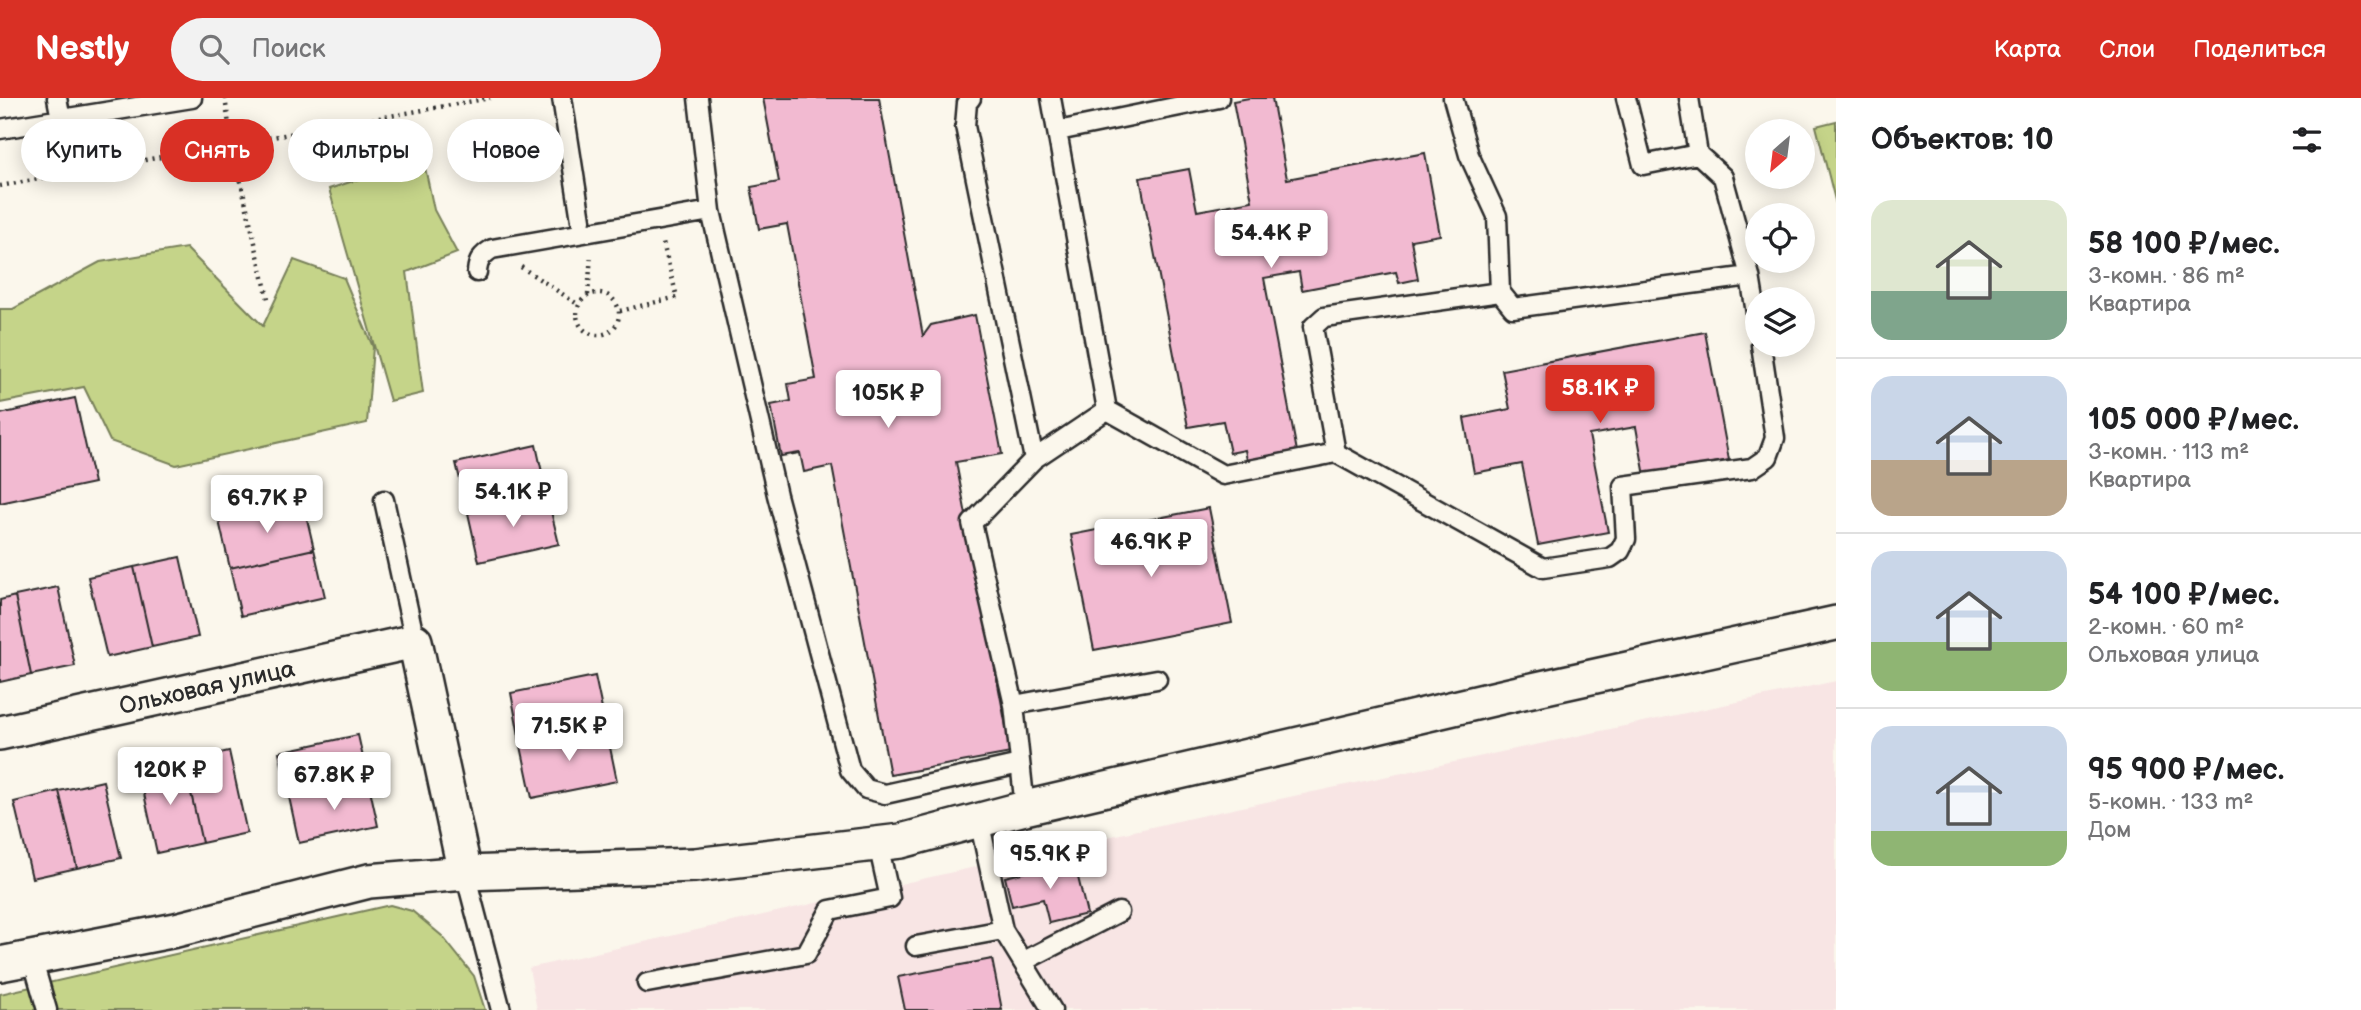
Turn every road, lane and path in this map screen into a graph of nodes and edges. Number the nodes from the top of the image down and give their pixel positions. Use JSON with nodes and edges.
{"nodes":[{"id":1,"x":57,"y":98,"type":"edge"},
{"id":2,"x":192,"y":98,"type":"edge"},
{"id":3,"x":225,"y":98,"type":"edge"},
{"id":4,"x":490,"y":98,"type":"edge"},
{"id":5,"x":562,"y":98,"type":"edge"},
{"id":6,"x":698,"y":98,"type":"edge"},
{"id":7,"x":971,"y":98,"type":"edge"},
{"id":8,"x":1051,"y":98,"type":"edge"},
{"id":9,"x":1219,"y":98,"type":"edge"},
{"id":10,"x":1453,"y":98,"type":"edge"},
{"id":11,"x":1626,"y":98,"type":"edge"},
{"id":12,"x":1689,"y":98,"type":"edge"},
{"id":13,"x":61,"y":119,"type":"edge"},
{"id":14,"x":67,"y":119,"type":"edge"},
{"id":15,"x":228,"y":119,"type":"edge"},
{"id":16,"x":21,"y":126,"type":"edge"},
{"id":17,"x":0,"y":129,"type":"edge"},
{"id":18,"x":1058,"y":131,"type":"junction"},
{"id":19,"x":274,"y":137,"type":"edge"},
{"id":20,"x":1698,"y":154,"type":"junction"},
{"id":21,"x":160,"y":157,"type":"edge"},
{"id":22,"x":241,"y":182,"type":"edge"},
{"id":23,"x":0,"y":186,"type":"edge"},
{"id":24,"x":711,"y":211,"type":"junction"},
{"id":25,"x":581,"y":220,"type":"dead end"},
{"id":26,"x":658,"y":220,"type":"junction"},
{"id":27,"x":593,"y":241,"type":"dead end"},
{"id":28,"x":517,"y":265,"type":"dead end"},
{"id":29,"x":477,"y":272,"type":"dead end"},
{"id":30,"x":1750,"y":276,"type":"junction"},
{"id":31,"x":1752,"y":287,"type":"edge"},
{"id":32,"x":1500,"y":292,"type":"junction"},
{"id":33,"x":588,"y":295,"type":"junction"},
{"id":34,"x":270,"y":303,"type":"dead end"},
{"id":35,"x":579,"y":305,"type":"junction"},
{"id":36,"x":620,"y":311,"type":"junction"},
{"id":37,"x":1763,"y":357,"type":"edge"},
{"id":38,"x":1107,"y":410,"type":"junction"},
{"id":39,"x":1336,"y":453,"type":"junction"},
{"id":40,"x":1034,"y":459,"type":"junction"},
{"id":41,"x":384,"y":500,"type":"dead end"},
{"id":42,"x":1836,"y":623,"type":"edge"},
{"id":43,"x":415,"y":642,"type":"junction"},
{"id":44,"x":1157,"y":679,"type":"dead end"},
{"id":45,"x":1014,"y":705,"type":"junction"},
{"id":46,"x":0,"y":733,"type":"edge"},
{"id":47,"x":1020,"y":764,"type":"junction"},
{"id":48,"x":1025,"y":808,"type":"junction"},
{"id":49,"x":979,"y":820,"type":"junction"},
{"id":50,"x":878,"y":844,"type":"junction"},
{"id":51,"x":465,"y":873,"type":"junction"},
{"id":52,"x":1119,"y":912,"type":"dead end"},
{"id":53,"x":1003,"y":930,"type":"junction"},
{"id":54,"x":916,"y":946,"type":"dead end"},
{"id":55,"x":32,"y":958,"type":"junction"},
{"id":56,"x":1024,"y":961,"type":"junction"},
{"id":57,"x":0,"y":964,"type":"edge"},
{"id":58,"x":647,"y":983,"type":"dead end"},
{"id":59,"x":47,"y":1010,"type":"edge"},
{"id":60,"x":500,"y":1010,"type":"edge"},
{"id":61,"x":1052,"y":1010,"type":"edge"}],
"edges":[{"from":1,"to":13,"type":"lane"},
{"from":2,"to":14,"type":"lane"},
{"from":3,"to":15,"type":"path"},
{"from":4,"to":19,"type":"path"},
{"from":5,"to":25,"type":"lane"},
{"from":6,"to":24,"type":"lane"},
{"from":7,"to":40,"type":"lane"},
{"from":8,"to":18,"type":"lane"},
{"from":9,"to":18,"type":"lane"},
{"from":10,"to":32,"type":"lane"},
{"from":11,"to":20,"type":"lane"},
{"from":12,"to":20,"type":"lane"},
{"from":16,"to":17,"type":"lane"},
{"from":18,"to":38,"type":"lane"},
{"from":20,"to":30,"type":"lane"},
{"from":21,"to":23,"type":"path"},
{"from":22,"to":34,"type":"path"},
{"from":24,"to":26,"type":"lane"},
{"from":24,"to":47,"type":"lane"},
{"from":26,"to":29,"type":"lane"},
{"from":26,"to":36,"type":"path"},
{"from":27,"to":33,"type":"path"},
{"from":28,"to":35,"type":"path"},
{"from":30,"to":31,"type":"lane"},
{"from":30,"to":32,"type":"lane"},
{"from":32,"to":39,"type":"lane"},
{"from":33,"to":35,"type":"path"},
{"from":33,"to":36,"type":"path"},
{"from":35,"to":36,"type":"path"},
{"from":37,"to":39,"type":"lane"},
{"from":38,"to":39,"type":"lane"},
{"from":38,"to":40,"type":"lane"},
{"from":40,"to":45,"type":"lane"},
{"from":41,"to":43,"type":"lane"},
{"from":42,"to":48,"type":"street"},
{"from":43,"to":46,"type":"street","name":"Ольховая улица"},
{"from":43,"to":51,"type":"street"},
{"from":44,"to":45,"type":"lane"},
{"from":45,"to":47,"type":"lane"},
{"from":47,"to":48,"type":"lane"},
{"from":48,"to":49,"type":"street"},
{"from":49,"to":50,"type":"street"},
{"from":49,"to":53,"type":"lane"},
{"from":50,"to":51,"type":"street"},
{"from":50,"to":58,"type":"lane"},
{"from":51,"to":55,"type":"street"},
{"from":51,"to":60,"type":"lane"},
{"from":52,"to":56,"type":"lane"},
{"from":53,"to":54,"type":"lane"},
{"from":53,"to":56,"type":"lane"},
{"from":55,"to":57,"type":"street"},
{"from":55,"to":59,"type":"lane"},
{"from":56,"to":61,"type":"lane"}]}
